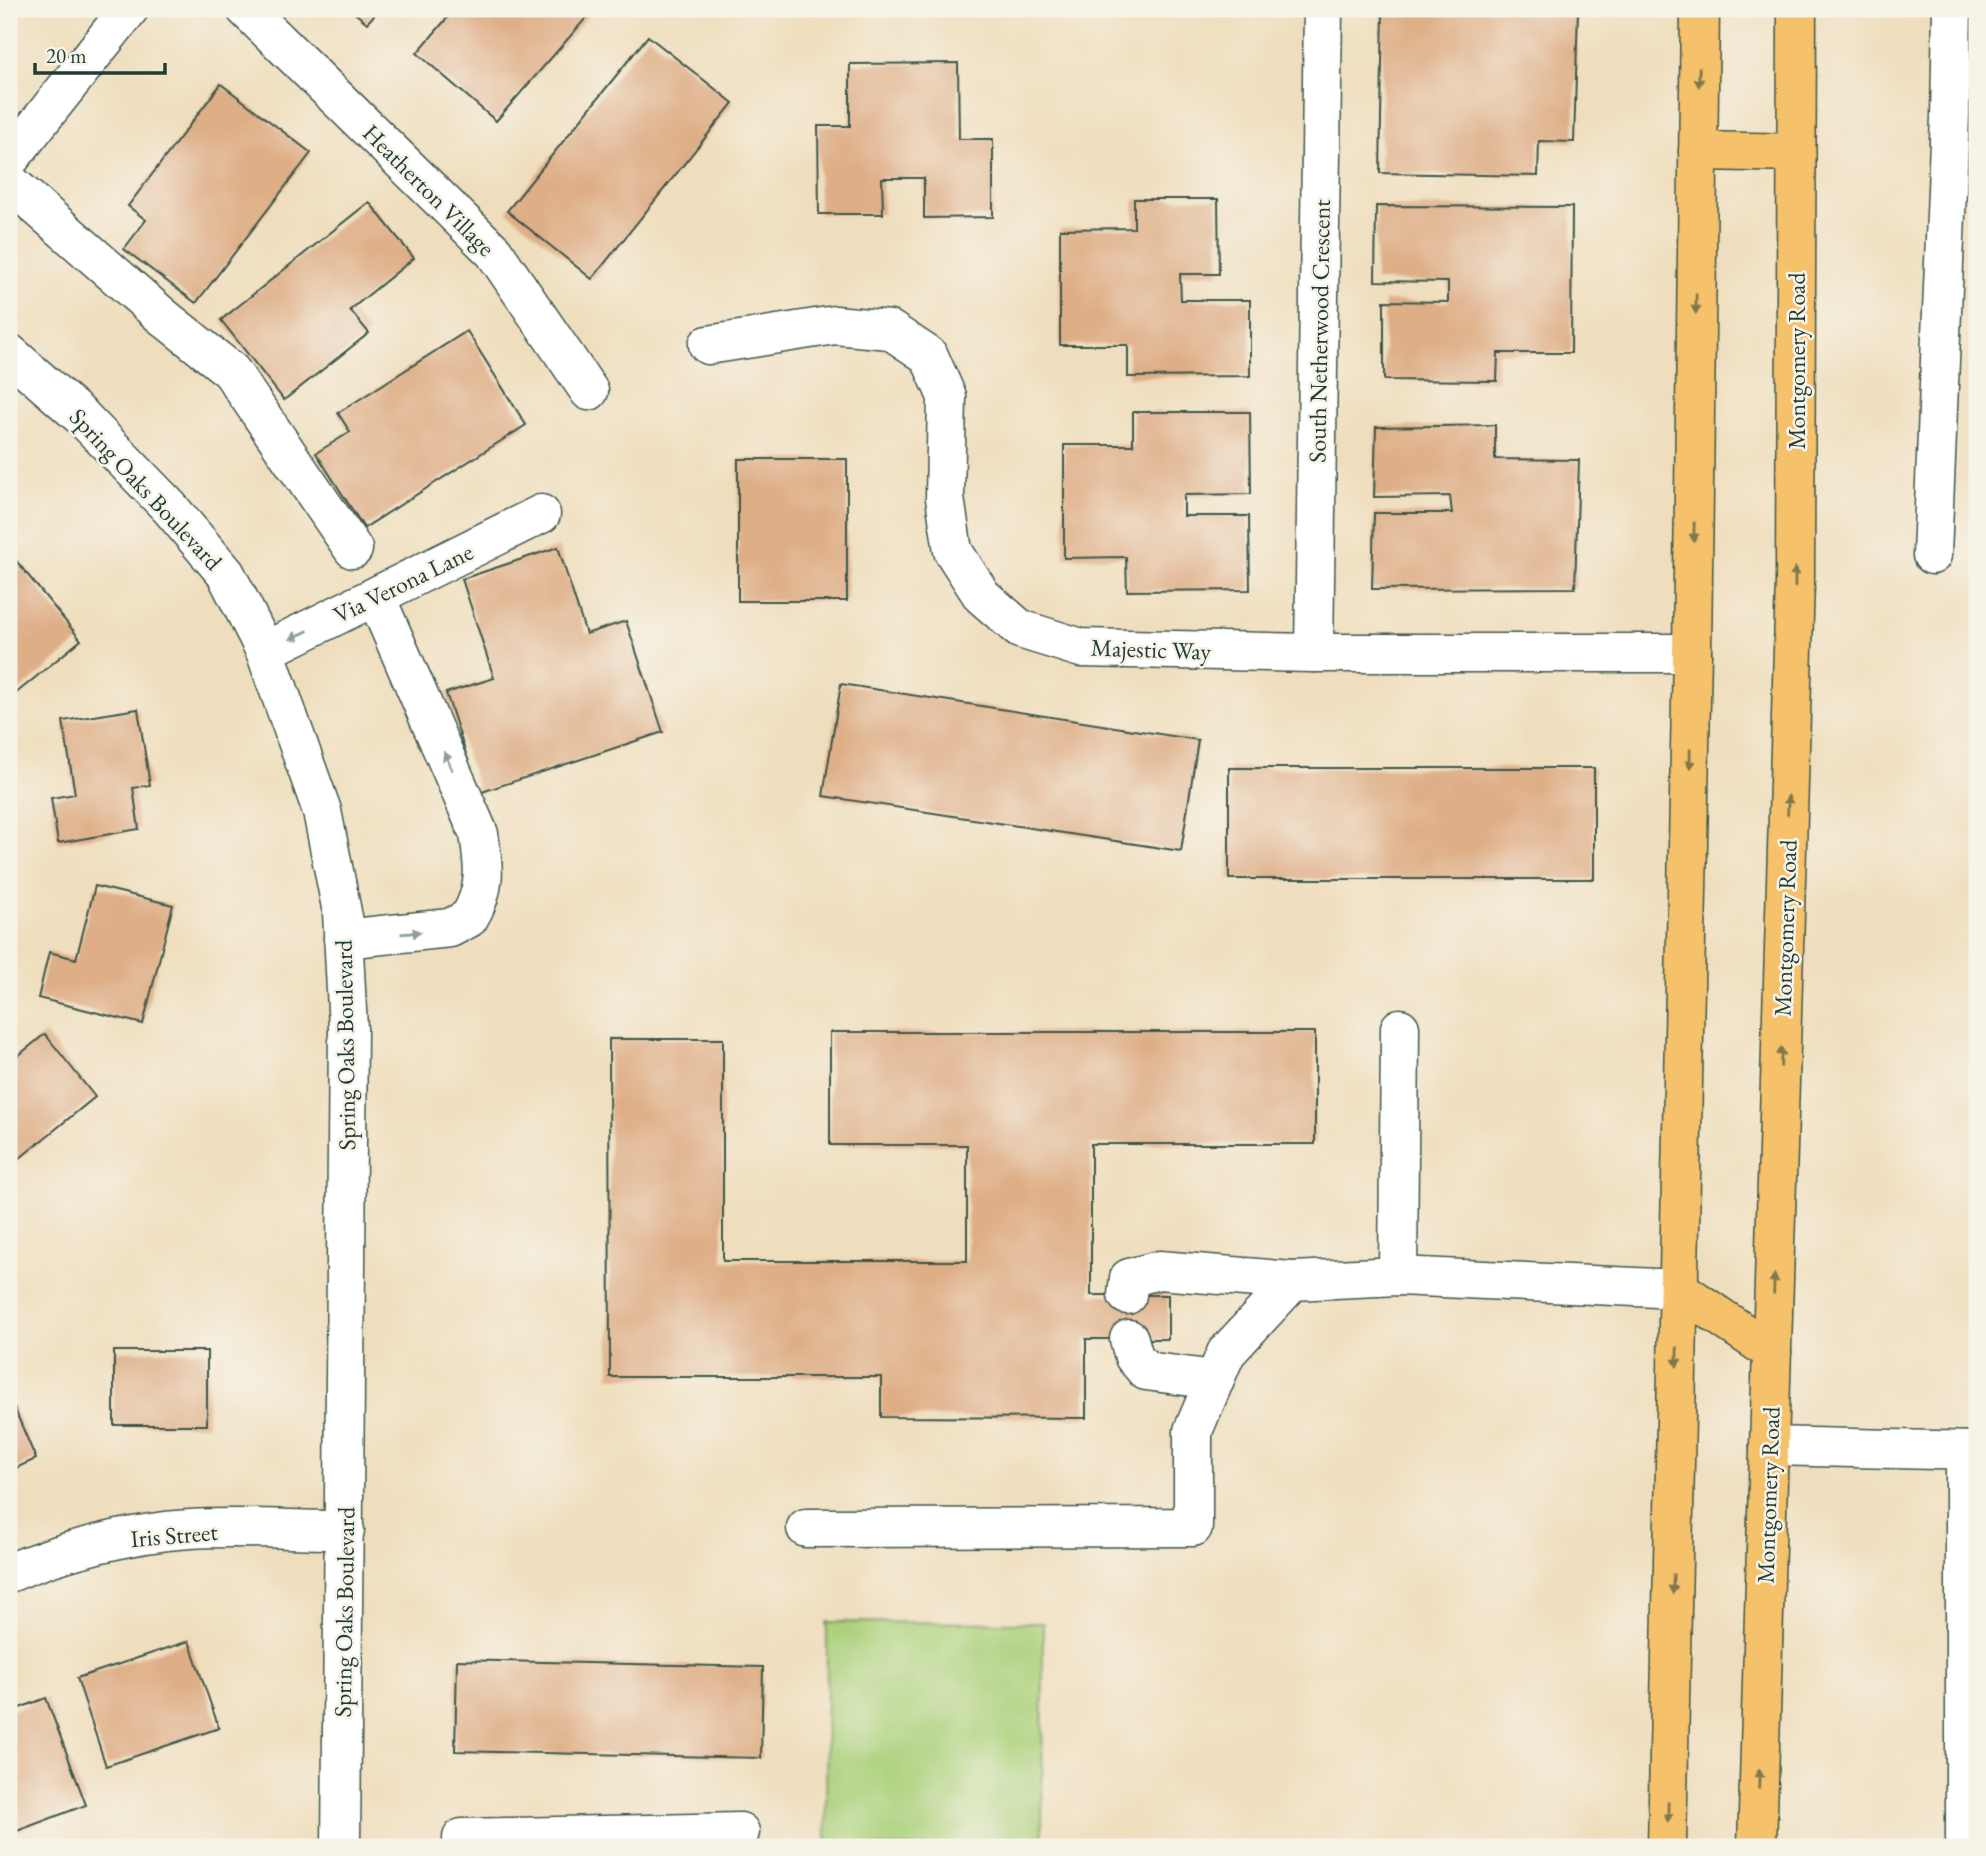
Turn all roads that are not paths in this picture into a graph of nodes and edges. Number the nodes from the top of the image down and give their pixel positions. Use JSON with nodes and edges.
{"nodes":[{"id":1,"x":129,"y":9,"type":"edge"},
{"id":2,"x":246,"y":9,"type":"edge"},
{"id":3,"x":1323,"y":9,"type":"edge"},
{"id":4,"x":1700,"y":9,"type":"edge"},
{"id":5,"x":1797,"y":9,"type":"edge"},
{"id":6,"x":1952,"y":9,"type":"edge"},
{"id":7,"x":1698,"y":151,"type":"junction"},
{"id":8,"x":1797,"y":153,"type":"junction"},
{"id":9,"x":9,"y":160,"type":"edge"},
{"id":10,"x":9,"y":182,"type":"edge"},
{"id":11,"x":708,"y":345,"type":"dead end"},
{"id":12,"x":9,"y":353,"type":"edge"},
{"id":13,"x":589,"y":391,"type":"dead end"},
{"id":14,"x":541,"y":514,"type":"dead end"},
{"id":15,"x":353,"y":549,"type":"dead end"},
{"id":16,"x":1932,"y":555,"type":"dead end"},
{"id":17,"x":376,"y":597,"type":"junction"},
{"id":18,"x":265,"y":651,"type":"junction"},
{"id":19,"x":1314,"y":653,"type":"junction"},
{"id":20,"x":1692,"y":653,"type":"junction"},
{"id":21,"x":343,"y":939,"type":"junction"},
{"id":22,"x":1400,"y":1028,"type":"dead end"},
{"id":23,"x":1398,"y":1276,"type":"junction"},
{"id":24,"x":1293,"y":1281,"type":"junction"},
{"id":25,"x":1679,"y":1289,"type":"junction"},
{"id":26,"x":1128,"y":1295,"type":"dead end"},
{"id":27,"x":1129,"y":1339,"type":"dead end"},
{"id":28,"x":1772,"y":1352,"type":"junction"},
{"id":29,"x":1215,"y":1380,"type":"junction"},
{"id":30,"x":1769,"y":1446,"type":"junction"},
{"id":31,"x":1971,"y":1451,"type":"edge"},
{"id":32,"x":806,"y":1528,"type":"dead end"},
{"id":33,"x":345,"y":1530,"type":"junction"},
{"id":34,"x":9,"y":1573,"type":"edge"},
{"id":35,"x":740,"y":1832,"type":"dead end"},
{"id":36,"x":462,"y":1838,"type":"dead end"},
{"id":37,"x":643,"y":1841,"type":"edge"},
{"id":38,"x":341,"y":1847,"type":"edge"},
{"id":39,"x":1667,"y":1847,"type":"edge"},
{"id":40,"x":1757,"y":1847,"type":"edge"},
{"id":41,"x":1965,"y":1847,"type":"edge"}],
"edges":[{"from":1,"to":9,"type":"street"},
{"from":2,"to":13,"type":"street","name":"Heatherton Village"},
{"from":3,"to":19,"type":"street","name":"South Netherwood Crescent"},
{"from":4,"to":7,"type":"main road","one_way":true},
{"from":5,"to":8,"type":"main road","name":"Montgomery Road"},
{"from":6,"to":16,"type":"street"},
{"from":7,"to":8,"type":"main road"},
{"from":7,"to":20,"type":"main road","one_way":true},
{"from":28,"to":8,"type":"main road","name":"Montgomery Road","one_way":true},
{"from":10,"to":15,"type":"street"},
{"from":11,"to":19,"type":"street","name":"Majestic Way"},
{"from":12,"to":18,"type":"street","name":"Spring Oaks Boulevard"},
{"from":14,"to":17,"type":"street","name":"Via Verona Lane"},
{"from":17,"to":18,"type":"street","name":"Via Verona Lane","one_way":true},
{"from":21,"to":17,"type":"street","one_way":true},
{"from":18,"to":21,"type":"street","name":"Spring Oaks Boulevard"},
{"from":19,"to":20,"type":"street","name":"Majestic Way"},
{"from":20,"to":25,"type":"main road","one_way":true},
{"from":21,"to":33,"type":"street","name":"Spring Oaks Boulevard"},
{"from":22,"to":23,"type":"street"},
{"from":23,"to":24,"type":"street"},
{"from":23,"to":25,"type":"street"},
{"from":24,"to":26,"type":"street"},
{"from":24,"to":29,"type":"street"},
{"from":25,"to":28,"type":"main road"},
{"from":25,"to":39,"type":"main road","one_way":true},
{"from":27,"to":29,"type":"street"},
{"from":28,"to":30,"type":"main road","name":"Montgomery Road"},
{"from":29,"to":32,"type":"street"},
{"from":30,"to":31,"type":"street"},
{"from":40,"to":30,"type":"main road","name":"Montgomery Road","one_way":true},
{"from":31,"to":41,"type":"street"},
{"from":33,"to":34,"type":"street","name":"Iris Street"},
{"from":33,"to":38,"type":"street","name":"Spring Oaks Boulevard"},
{"from":35,"to":37,"type":"street"},
{"from":36,"to":37,"type":"street"}]}
